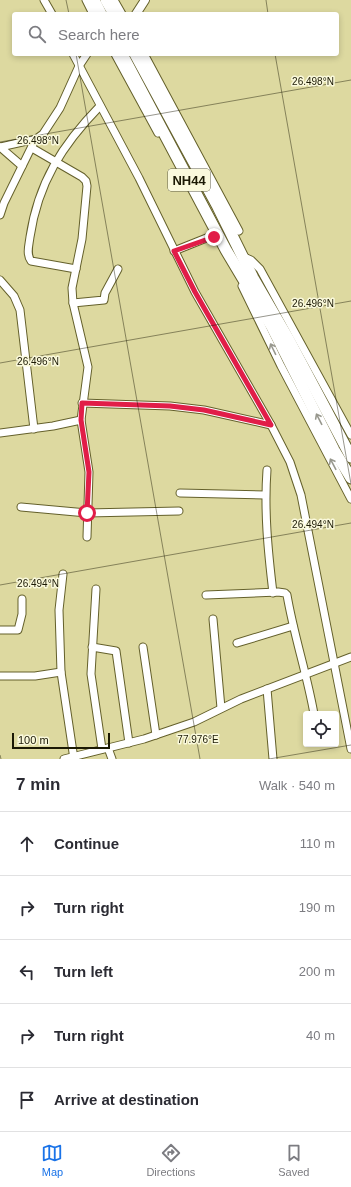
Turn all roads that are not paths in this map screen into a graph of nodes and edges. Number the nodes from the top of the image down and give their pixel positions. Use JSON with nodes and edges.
{"nodes":[{"id":1,"x":44,"y":0,"type":"edge"},
{"id":2,"x":86,"y":0,"type":"edge"},
{"id":3,"x":94,"y":0,"type":"edge"},
{"id":4,"x":106,"y":0,"type":"edge"},
{"id":5,"x":114,"y":0,"type":"edge"},
{"id":6,"x":145,"y":0,"type":"edge"},
{"id":7,"x":51,"y":12,"type":"edge"},
{"id":8,"x":92,"y":12,"type":"edge"},
{"id":9,"x":100,"y":12,"type":"edge"},
{"id":10,"x":113,"y":12,"type":"edge"},
{"id":11,"x":121,"y":12,"type":"edge"},
{"id":12,"x":137,"y":12,"type":"edge"},
{"id":13,"x":73,"y":56,"type":"edge"},
{"id":14,"x":86,"y":56,"type":"edge"},
{"id":15,"x":116,"y":56,"type":"edge"},
{"id":16,"x":123,"y":56,"type":"edge"},
{"id":17,"x":136,"y":56,"type":"edge"},
{"id":18,"x":145,"y":56,"type":"edge"},
{"id":19,"x":78,"y":66,"type":"junction"},
{"id":20,"x":100,"y":106,"type":"junction"},
{"id":21,"x":36,"y":139,"type":"junction"},
{"id":22,"x":0,"y":147,"type":"edge"},
{"id":23,"x":32,"y":148,"type":"junction"},
{"id":24,"x":55,"y":161,"type":"junction"},
{"id":25,"x":22,"y":166,"type":"junction"},
{"id":26,"x":0,"y":214,"type":"edge"},
{"id":27,"x":239,"y":231,"type":"dead end"},
{"id":28,"x":217,"y":236,"type":"junction"},
{"id":29,"x":174,"y":251,"type":"junction"},
{"id":30,"x":242,"y":256,"type":"junction"},
{"id":31,"x":76,"y":269,"type":"junction"},
{"id":32,"x":118,"y":269,"type":"dead end"},
{"id":33,"x":0,"y":280,"type":"edge"},
{"id":34,"x":73,"y":303,"type":"junction"},
{"id":35,"x":263,"y":303,"type":"junction"},
{"id":36,"x":82,"y":403,"type":"junction"},
{"id":37,"x":81,"y":420,"type":"junction"},
{"id":38,"x":271,"y":425,"type":"junction"},
{"id":39,"x":34,"y":429,"type":"junction"},
{"id":40,"x":0,"y":433,"type":"edge"},
{"id":41,"x":351,"y":435,"type":"edge"},
{"id":42,"x":351,"y":457,"type":"edge"},
{"id":43,"x":267,"y":470,"type":"dead end"},
{"id":44,"x":351,"y":478,"type":"edge"},
{"id":45,"x":180,"y":493,"type":"dead end"},
{"id":46,"x":265,"y":495,"type":"junction"},
{"id":47,"x":351,"y":499,"type":"edge"},
{"id":48,"x":21,"y":507,"type":"dead end"},
{"id":49,"x":179,"y":512,"type":"dead end"},
{"id":50,"x":87,"y":513,"type":"junction"},
{"id":51,"x":87,"y":537,"type":"dead end"},
{"id":52,"x":63,"y":574,"type":"dead end"},
{"id":53,"x":96,"y":589,"type":"dead end"},
{"id":54,"x":273,"y":593,"type":"junction"},
{"id":55,"x":206,"y":595,"type":"dead end"},
{"id":56,"x":22,"y":599,"type":"dead end"},
{"id":57,"x":213,"y":619,"type":"dead end"},
{"id":58,"x":293,"y":626,"type":"junction"},
{"id":59,"x":0,"y":630,"type":"edge"},
{"id":60,"x":237,"y":643,"type":"dead end"},
{"id":61,"x":92,"y":647,"type":"junction"},
{"id":62,"x":143,"y":647,"type":"dead end"},
{"id":63,"x":351,"y":656,"type":"edge"},
{"id":64,"x":335,"y":663,"type":"junction"},
{"id":65,"x":61,"y":672,"type":"junction"},
{"id":66,"x":307,"y":673,"type":"junction"},
{"id":67,"x":0,"y":676,"type":"edge"},
{"id":68,"x":267,"y":689,"type":"junction"},
{"id":69,"x":221,"y":708,"type":"junction"},
{"id":70,"x":313,"y":711,"type":"edge"},
{"id":71,"x":156,"y":735,"type":"junction"},
{"id":72,"x":129,"y":743,"type":"junction"},
{"id":73,"x":105,"y":749,"type":"junction"},
{"id":74,"x":351,"y":749,"type":"edge"},
{"id":75,"x":74,"y":758,"type":"edge"},
{"id":76,"x":64,"y":759,"type":"edge"},
{"id":77,"x":112,"y":759,"type":"edge"},
{"id":78,"x":273,"y":759,"type":"edge"}],
"edges":[{"from":1,"to":7,"type":"street"},
{"from":2,"to":8,"type":"street"},
{"from":3,"to":9,"type":"highway"},
{"from":4,"to":10,"type":"highway"},
{"from":5,"to":11,"type":"street"},
{"from":6,"to":12,"type":"street"},
{"from":13,"to":19,"type":"street"},
{"from":14,"to":19,"type":"street"},
{"from":15,"to":28,"type":"street"},
{"from":16,"to":28,"type":"highway","number":"NH44"},
{"from":17,"to":30,"type":"highway","number":"NH44"},
{"from":18,"to":27,"type":"street"},
{"from":19,"to":20,"type":"street"},
{"from":19,"to":21,"type":"street"},
{"from":20,"to":24,"type":"street"},
{"from":20,"to":29,"type":"street"},
{"from":21,"to":22,"type":"street"},
{"from":21,"to":23,"type":"street"},
{"from":22,"to":25,"type":"street"},
{"from":23,"to":24,"type":"street"},
{"from":23,"to":25,"type":"street"},
{"from":24,"to":31,"type":"street"},
{"from":24,"to":31,"type":"street"},
{"from":25,"to":26,"type":"street"},
{"from":28,"to":29,"type":"street"},
{"from":28,"to":35,"type":"highway","number":"NH44"},
{"from":47,"to":28,"type":"street","one_way":true},
{"from":29,"to":38,"type":"street"},
{"from":30,"to":35,"type":"highway","number":"NH44"},
{"from":30,"to":41,"type":"street"},
{"from":31,"to":34,"type":"street"},
{"from":32,"to":34,"type":"street"},
{"from":33,"to":39,"type":"street"},
{"from":34,"to":36,"type":"street"},
{"from":35,"to":42,"type":"highway","number":"NH44"},
{"from":44,"to":35,"type":"highway","number":"NH44","one_way":true},
{"from":36,"to":37,"type":"street"},
{"from":36,"to":38,"type":"street"},
{"from":37,"to":39,"type":"street"},
{"from":37,"to":50,"type":"street"},
{"from":38,"to":64,"type":"street"},
{"from":39,"to":40,"type":"street"},
{"from":43,"to":46,"type":"street"},
{"from":45,"to":46,"type":"street"},
{"from":46,"to":54,"type":"street"},
{"from":48,"to":50,"type":"street"},
{"from":49,"to":50,"type":"street"},
{"from":50,"to":51,"type":"street"},
{"from":52,"to":65,"type":"street"},
{"from":53,"to":61,"type":"street"},
{"from":54,"to":55,"type":"street"},
{"from":54,"to":58,"type":"street"},
{"from":56,"to":59,"type":"street"},
{"from":57,"to":69,"type":"street"},
{"from":58,"to":60,"type":"street"},
{"from":58,"to":66,"type":"street"},
{"from":61,"to":72,"type":"street"},
{"from":61,"to":73,"type":"street"},
{"from":62,"to":71,"type":"street"},
{"from":63,"to":64,"type":"street"},
{"from":64,"to":66,"type":"street"},
{"from":64,"to":74,"type":"street"},
{"from":65,"to":67,"type":"street"},
{"from":65,"to":75,"type":"street"},
{"from":66,"to":68,"type":"street"},
{"from":66,"to":70,"type":"street"},
{"from":68,"to":69,"type":"street"},
{"from":68,"to":78,"type":"street"},
{"from":69,"to":71,"type":"street"},
{"from":71,"to":72,"type":"street"},
{"from":72,"to":73,"type":"street"},
{"from":73,"to":75,"type":"street"},
{"from":73,"to":77,"type":"street"},
{"from":75,"to":76,"type":"street"}]}
